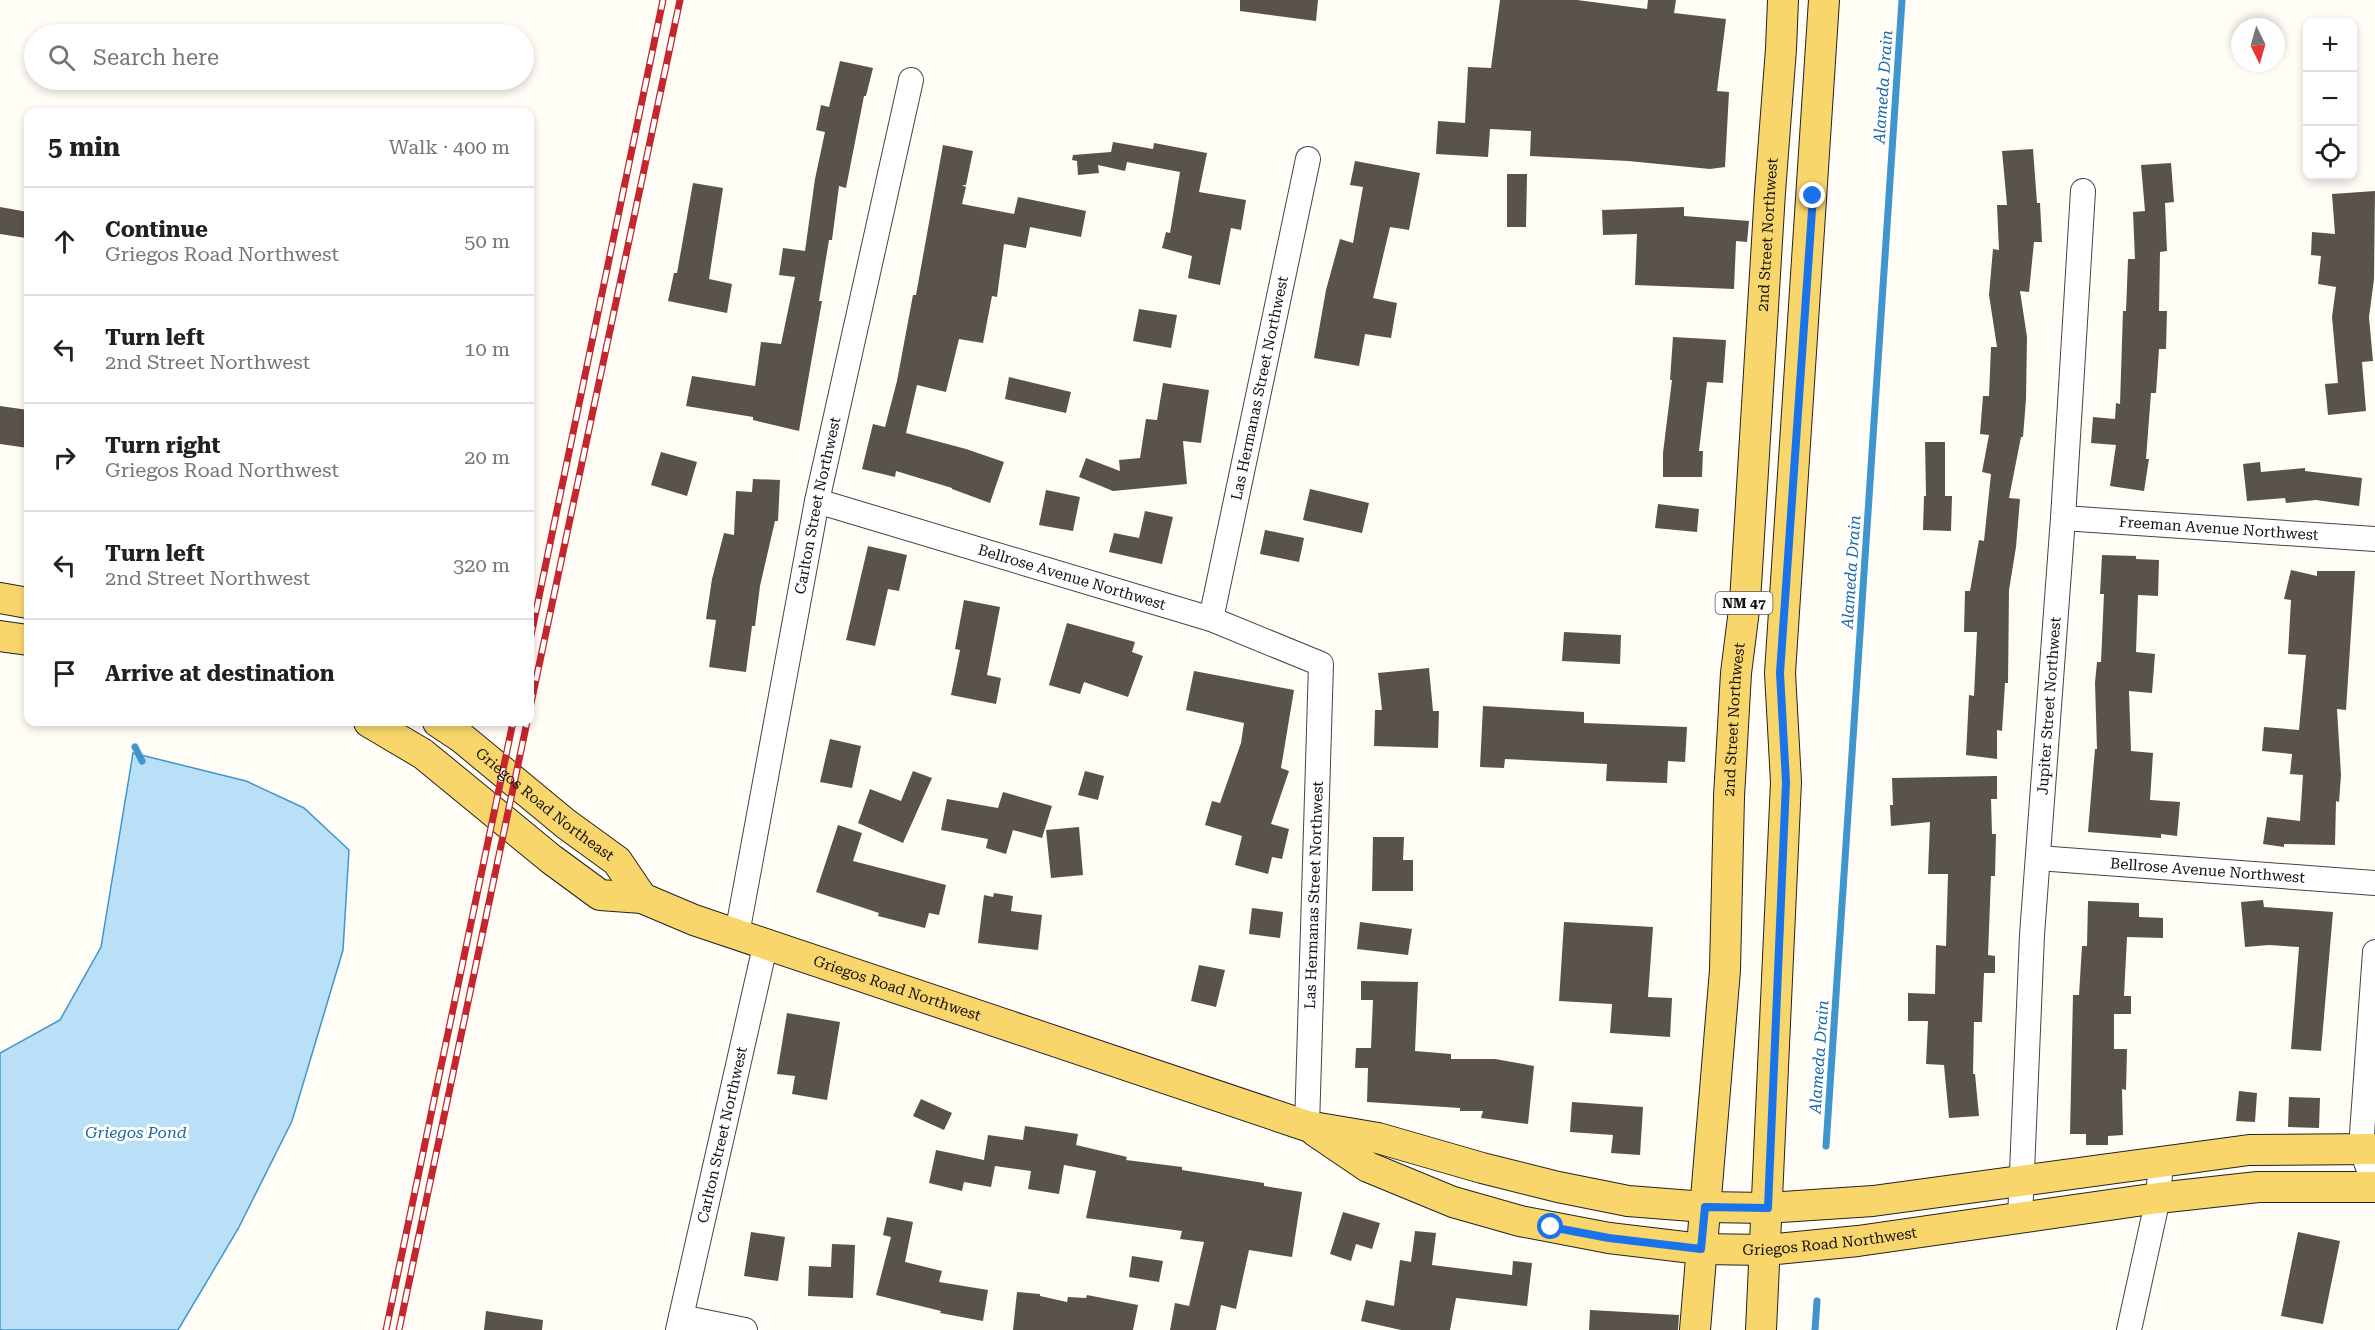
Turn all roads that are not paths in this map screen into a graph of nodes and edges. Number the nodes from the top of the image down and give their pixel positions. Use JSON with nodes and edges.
{"nodes":[{"id":1,"x":1783,"y":0,"type":"edge"},
{"id":2,"x":1824,"y":0,"type":"edge"},
{"id":3,"x":911,"y":80,"type":"dead end"},
{"id":4,"x":1308,"y":159,"type":"dead end"},
{"id":5,"x":2083,"y":191,"type":"dead end"},
{"id":6,"x":817,"y":501,"type":"junction"},
{"id":7,"x":2063,"y":518,"type":"junction"},
{"id":8,"x":2375,"y":539,"type":"edge"},
{"id":9,"x":0,"y":598,"type":"edge"},
{"id":10,"x":24,"y":602,"type":"edge"},
{"id":11,"x":1211,"y":619,"type":"junction"},
{"id":12,"x":0,"y":636,"type":"edge"},
{"id":13,"x":24,"y":639,"type":"edge"},
{"id":14,"x":1321,"y":664,"type":"joint"},
{"id":15,"x":376,"y":726,"type":"edge"},
{"id":16,"x":444,"y":726,"type":"edge"},
{"id":17,"x":2038,"y":858,"type":"junction"},
{"id":18,"x":2375,"y":883,"type":"edge"},
{"id":19,"x":642,"y":898,"type":"junction"},
{"id":20,"x":737,"y":934,"type":"junction"},
{"id":21,"x":766,"y":942,"type":"junction"},
{"id":22,"x":2375,"y":952,"type":"edge"},
{"id":23,"x":1307,"y":1126,"type":"junction"},
{"id":24,"x":2368,"y":1149,"type":"edge"},
{"id":25,"x":2161,"y":1162,"type":"junction"},
{"id":26,"x":2021,"y":1180,"type":"junction"},
{"id":27,"x":2375,"y":1187,"type":"edge"},
{"id":28,"x":2158,"y":1198,"type":"junction"},
{"id":29,"x":1705,"y":1207,"type":"junction"},
{"id":30,"x":1768,"y":1208,"type":"junction"},
{"id":31,"x":2020,"y":1219,"type":"junction"},
{"id":32,"x":1701,"y":1249,"type":"junction"},
{"id":33,"x":1766,"y":1250,"type":"junction"},
{"id":34,"x":679,"y":1324,"type":"edge"},
{"id":35,"x":745,"y":1330,"type":"edge"},
{"id":36,"x":1695,"y":1330,"type":"edge"},
{"id":37,"x":1761,"y":1330,"type":"edge"},
{"id":38,"x":2130,"y":1330,"type":"edge"}],
"edges":[{"from":1,"to":29,"type":"main road","name":"2nd Street Northwest","number":"NM 47"},
{"from":2,"to":30,"type":"main road","number":"NM 47"},
{"from":3,"to":6,"type":"street","name":"Carlton Street Northwest"},
{"from":4,"to":11,"type":"street","name":"Las Hermanas Street Northwest"},
{"from":5,"to":7,"type":"street","name":"Jupiter Street Northwest"},
{"from":6,"to":11,"type":"street","name":"Bellrose Avenue Northwest"},
{"from":6,"to":20,"type":"street","name":"Carlton Street Northwest"},
{"from":7,"to":8,"type":"street","name":"Freeman Avenue Northwest"},
{"from":7,"to":17,"type":"street","name":"Jupiter Street Northwest"},
{"from":9,"to":10,"type":"main road"},
{"from":11,"to":14,"type":"street","name":"Bellrose Avenue Northwest"},
{"from":12,"to":13,"type":"main road"},
{"from":14,"to":23,"type":"street","name":"Las Hermanas Street Northwest"},
{"from":15,"to":19,"type":"main road","name":"Griegos Road Northwest"},
{"from":16,"to":19,"type":"main road","name":"Griegos Road Northeast"},
{"from":17,"to":18,"type":"street","name":"Bellrose Avenue Northwest"},
{"from":17,"to":26,"type":"street","name":"Jupiter Street Northwest"},
{"from":19,"to":20,"type":"main road","name":"Griegos Road Northwest"},
{"from":20,"to":21,"type":"main road","name":"Griegos Road Northwest"},
{"from":21,"to":23,"type":"main road","name":"Griegos Road Northwest"},
{"from":21,"to":34,"type":"street","name":"Carlton Street Northwest"},
{"from":22,"to":24,"type":"street"},
{"from":23,"to":29,"type":"main road","name":"Griegos Road Northwest"},
{"from":23,"to":32,"type":"main road","name":"Griegos Road Northwest"},
{"from":24,"to":25,"type":"main road","name":"Griegos Road Northwest"},
{"from":24,"to":27,"type":"street"},
{"from":25,"to":26,"type":"main road","name":"Griegos Road Northwest"},
{"from":25,"to":28,"type":"street"},
{"from":26,"to":30,"type":"main road","name":"Griegos Road Northwest"},
{"from":26,"to":31,"type":"street","name":"Jupiter Street Northwest"},
{"from":27,"to":28,"type":"main road","name":"Griegos Road Northwest"},
{"from":28,"to":31,"type":"main road","name":"Griegos Road Northwest"},
{"from":28,"to":38,"type":"street"},
{"from":29,"to":30,"type":"main road","name":"Griegos Road Northwest"},
{"from":29,"to":32,"type":"main road","name":"2nd Street Northwest","number":"NM 47"},
{"from":30,"to":33,"type":"main road","number":"NM 47"},
{"from":31,"to":33,"type":"main road","name":"Griegos Road Northwest"},
{"from":32,"to":33,"type":"main road","name":"Griegos Road Northwest"},
{"from":32,"to":36,"type":"main road","name":"2nd Street Northwest","number":"NM 47"},
{"from":33,"to":37,"type":"main road","number":"NM 47"},
{"from":34,"to":35,"type":"street"}]}
